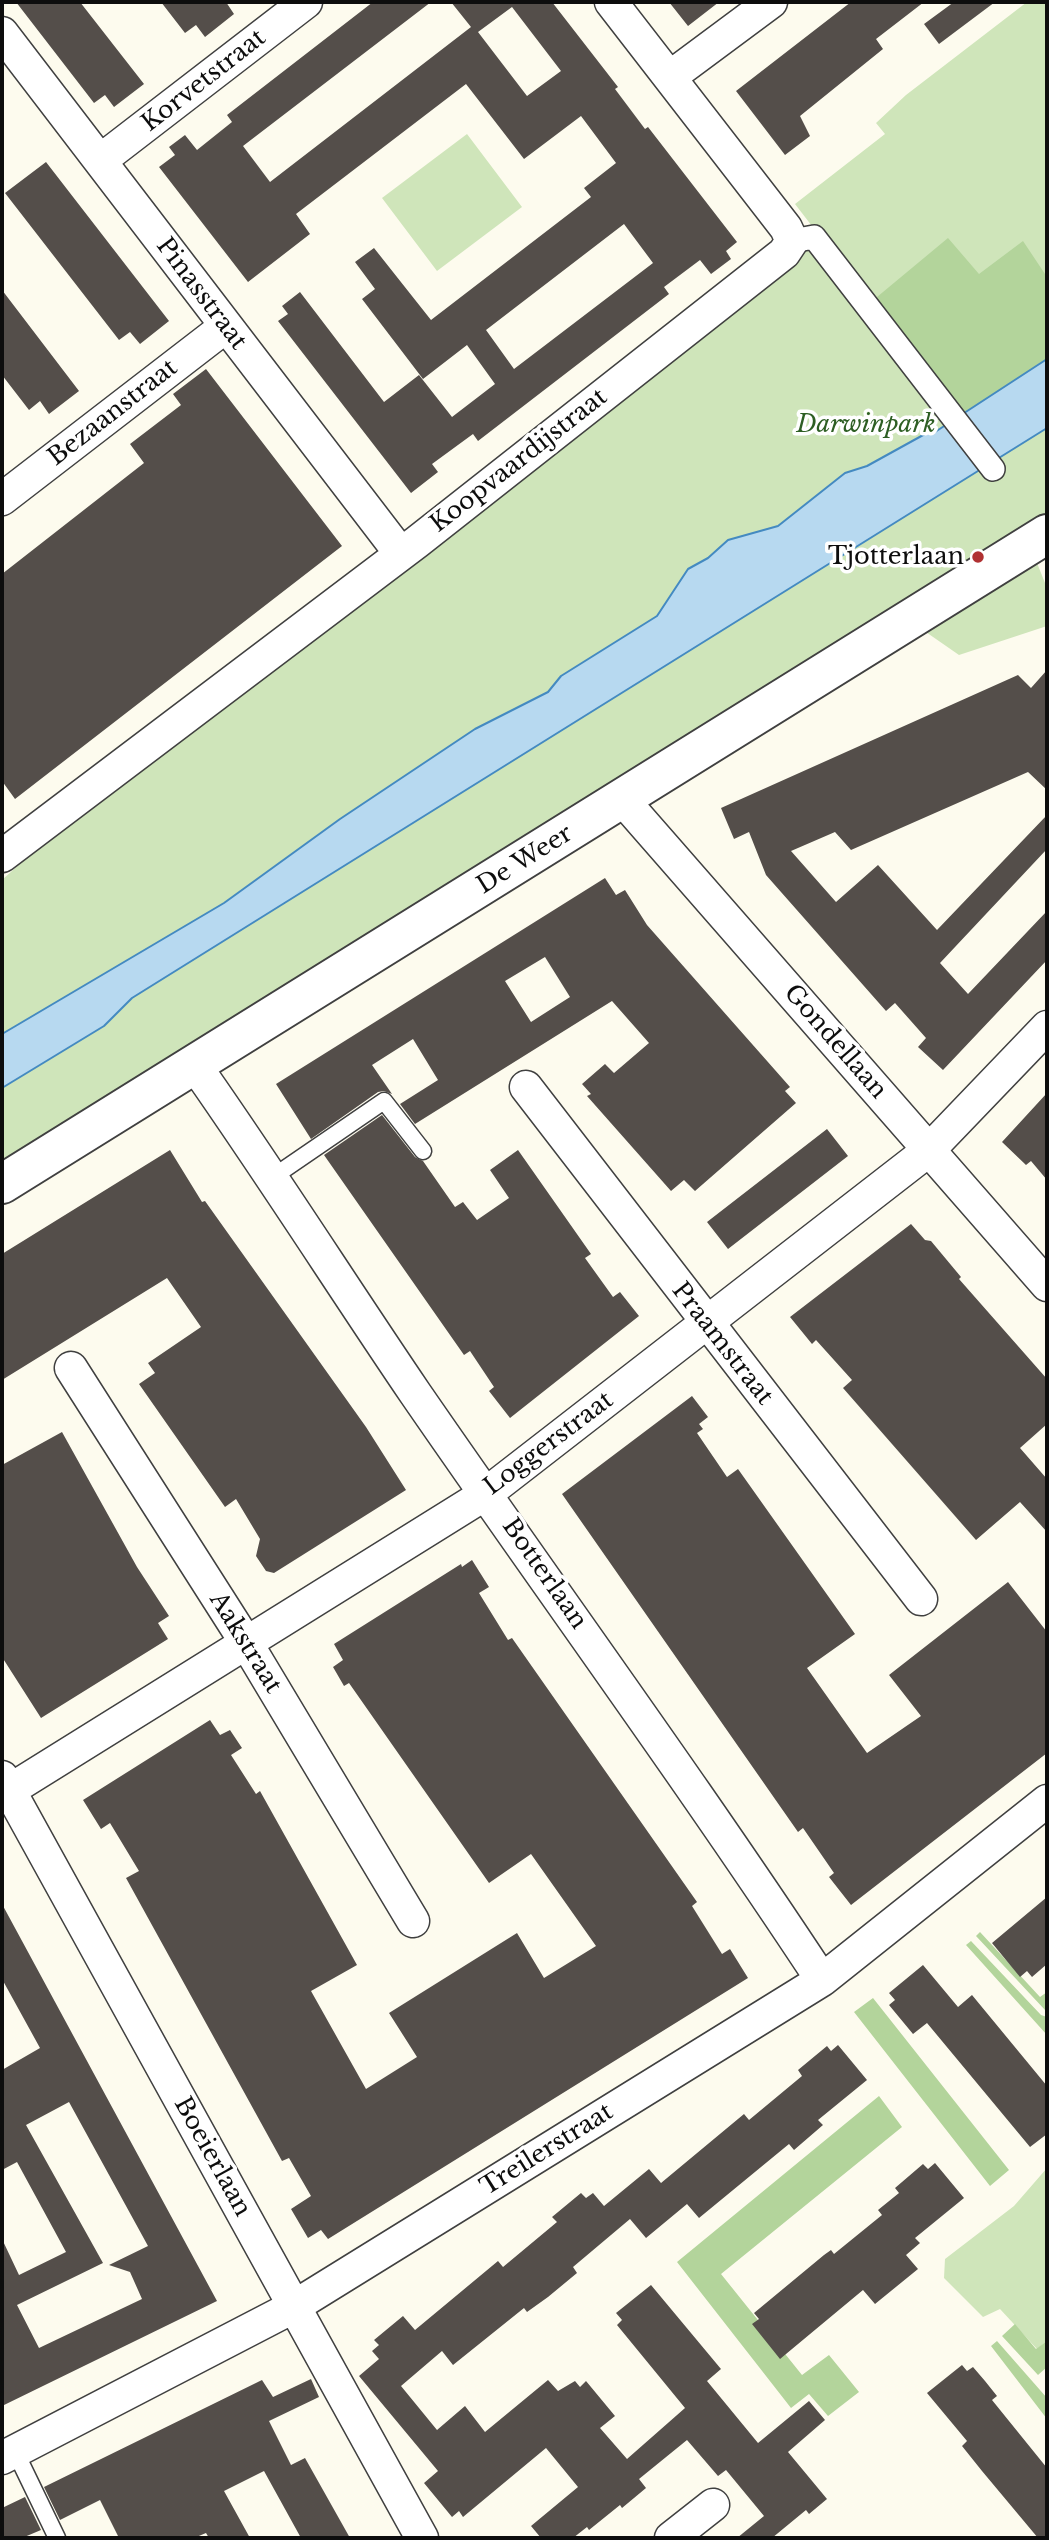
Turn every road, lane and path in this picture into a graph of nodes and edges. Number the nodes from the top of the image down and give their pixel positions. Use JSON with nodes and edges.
{"nodes":[{"id":1,"x":306,"y":2,"type":"edge"},
{"id":2,"x":611,"y":2,"type":"edge"},
{"id":3,"x":771,"y":2,"type":"edge"},
{"id":4,"x":2,"y":33,"type":"edge"},
{"id":5,"x":670,"y":77,"type":"junction"},
{"id":6,"x":101,"y":160,"type":"junction"},
{"id":7,"x":792,"y":241,"type":"junction"},
{"id":8,"x":225,"y":327,"type":"junction"},
{"id":9,"x":993,"y":469,"type":"dead end"},
{"id":10,"x":2,"y":499,"type":"edge"},
{"id":11,"x":1047,"y":534,"type":"edge"},
{"id":12,"x":401,"y":554,"type":"junction"},
{"id":13,"x":623,"y":800,"type":"junction"},
{"id":14,"x":3,"y":854,"type":"edge"},
{"id":15,"x":1047,"y":1027,"type":"edge"},
{"id":16,"x":194,"y":1064,"type":"junction"},
{"id":17,"x":526,"y":1087,"type":"dead end"},
{"id":18,"x":929,"y":1150,"type":"junction"},
{"id":19,"x":422,"y":1151,"type":"dead end"},
{"id":20,"x":274,"y":1177,"type":"junction"},
{"id":21,"x":2,"y":1184,"type":"edge"},
{"id":22,"x":1047,"y":1285,"type":"edge"},
{"id":23,"x":706,"y":1323,"type":"junction"},
{"id":24,"x":71,"y":1368,"type":"dead end"},
{"id":25,"x":487,"y":1493,"type":"junction"},
{"id":26,"x":922,"y":1599,"type":"dead end"},
{"id":27,"x":247,"y":1644,"type":"junction"},
{"id":28,"x":4,"y":1788,"type":"edge"},
{"id":29,"x":1047,"y":1801,"type":"edge"},
{"id":30,"x":413,"y":1921,"type":"dead end"},
{"id":31,"x":822,"y":1980,"type":"junction"},
{"id":32,"x":295,"y":2306,"type":"junction"},
{"id":33,"x":8,"y":2454,"type":"edge"},
{"id":34,"x":713,"y":2505,"type":"dead end"},
{"id":35,"x":57,"y":2538,"type":"edge"},
{"id":36,"x":422,"y":2538,"type":"edge"},
{"id":37,"x":671,"y":2538,"type":"edge"}],
"edges":[{"from":1,"to":6,"type":"street","name":"Korvetstraat"},
{"from":2,"to":5,"type":"street"},
{"from":3,"to":5,"type":"street"},
{"from":4,"to":6,"type":"street","name":"Pinasstraat"},
{"from":5,"to":7,"type":"street"},
{"from":6,"to":8,"type":"street","name":"Pinasstraat"},
{"from":7,"to":9,"type":"street"},
{"from":7,"to":12,"type":"street","name":"Koopvaardijstraat"},
{"from":8,"to":10,"type":"street","name":"Bezaanstraat"},
{"from":8,"to":12,"type":"street","name":"Pinasstraat"},
{"from":11,"to":13,"type":"street","name":"De Weer"},
{"from":12,"to":14,"type":"street","name":"Koopvaardijstraat"},
{"from":13,"to":16,"type":"street","name":"De Weer"},
{"from":13,"to":18,"type":"street","name":"Gondellaan"},
{"from":15,"to":18,"type":"street","name":"Loggerstraat"},
{"from":16,"to":20,"type":"street","name":"Botterlaan"},
{"from":16,"to":21,"type":"street","name":"De Weer"},
{"from":17,"to":23,"type":"street","name":"Praamstraat"},
{"from":18,"to":22,"type":"street","name":"Gondellaan"},
{"from":18,"to":23,"type":"street","name":"Loggerstraat"},
{"from":19,"to":20,"type":"lane"},
{"from":20,"to":25,"type":"street","name":"Botterlaan"},
{"from":23,"to":25,"type":"street","name":"Loggerstraat"},
{"from":23,"to":26,"type":"street","name":"Praamstraat"},
{"from":24,"to":27,"type":"street","name":"Aakstraat"},
{"from":25,"to":27,"type":"street","name":"Loggerstraat"},
{"from":25,"to":31,"type":"street","name":"Botterlaan"},
{"from":27,"to":28,"type":"street","name":"Loggerstraat"},
{"from":27,"to":30,"type":"street","name":"Aakstraat"},
{"from":28,"to":32,"type":"street","name":"Boeierlaan"},
{"from":29,"to":31,"type":"street","name":"Treilerstraat"},
{"from":31,"to":32,"type":"street","name":"Treilerstraat"},
{"from":32,"to":33,"type":"street","name":"Treilerstraat"},
{"from":32,"to":36,"type":"street","name":"Boeierlaan"},
{"from":33,"to":35,"type":"lane","name":"Treilerstraat"},
{"from":34,"to":37,"type":"street"}]}
